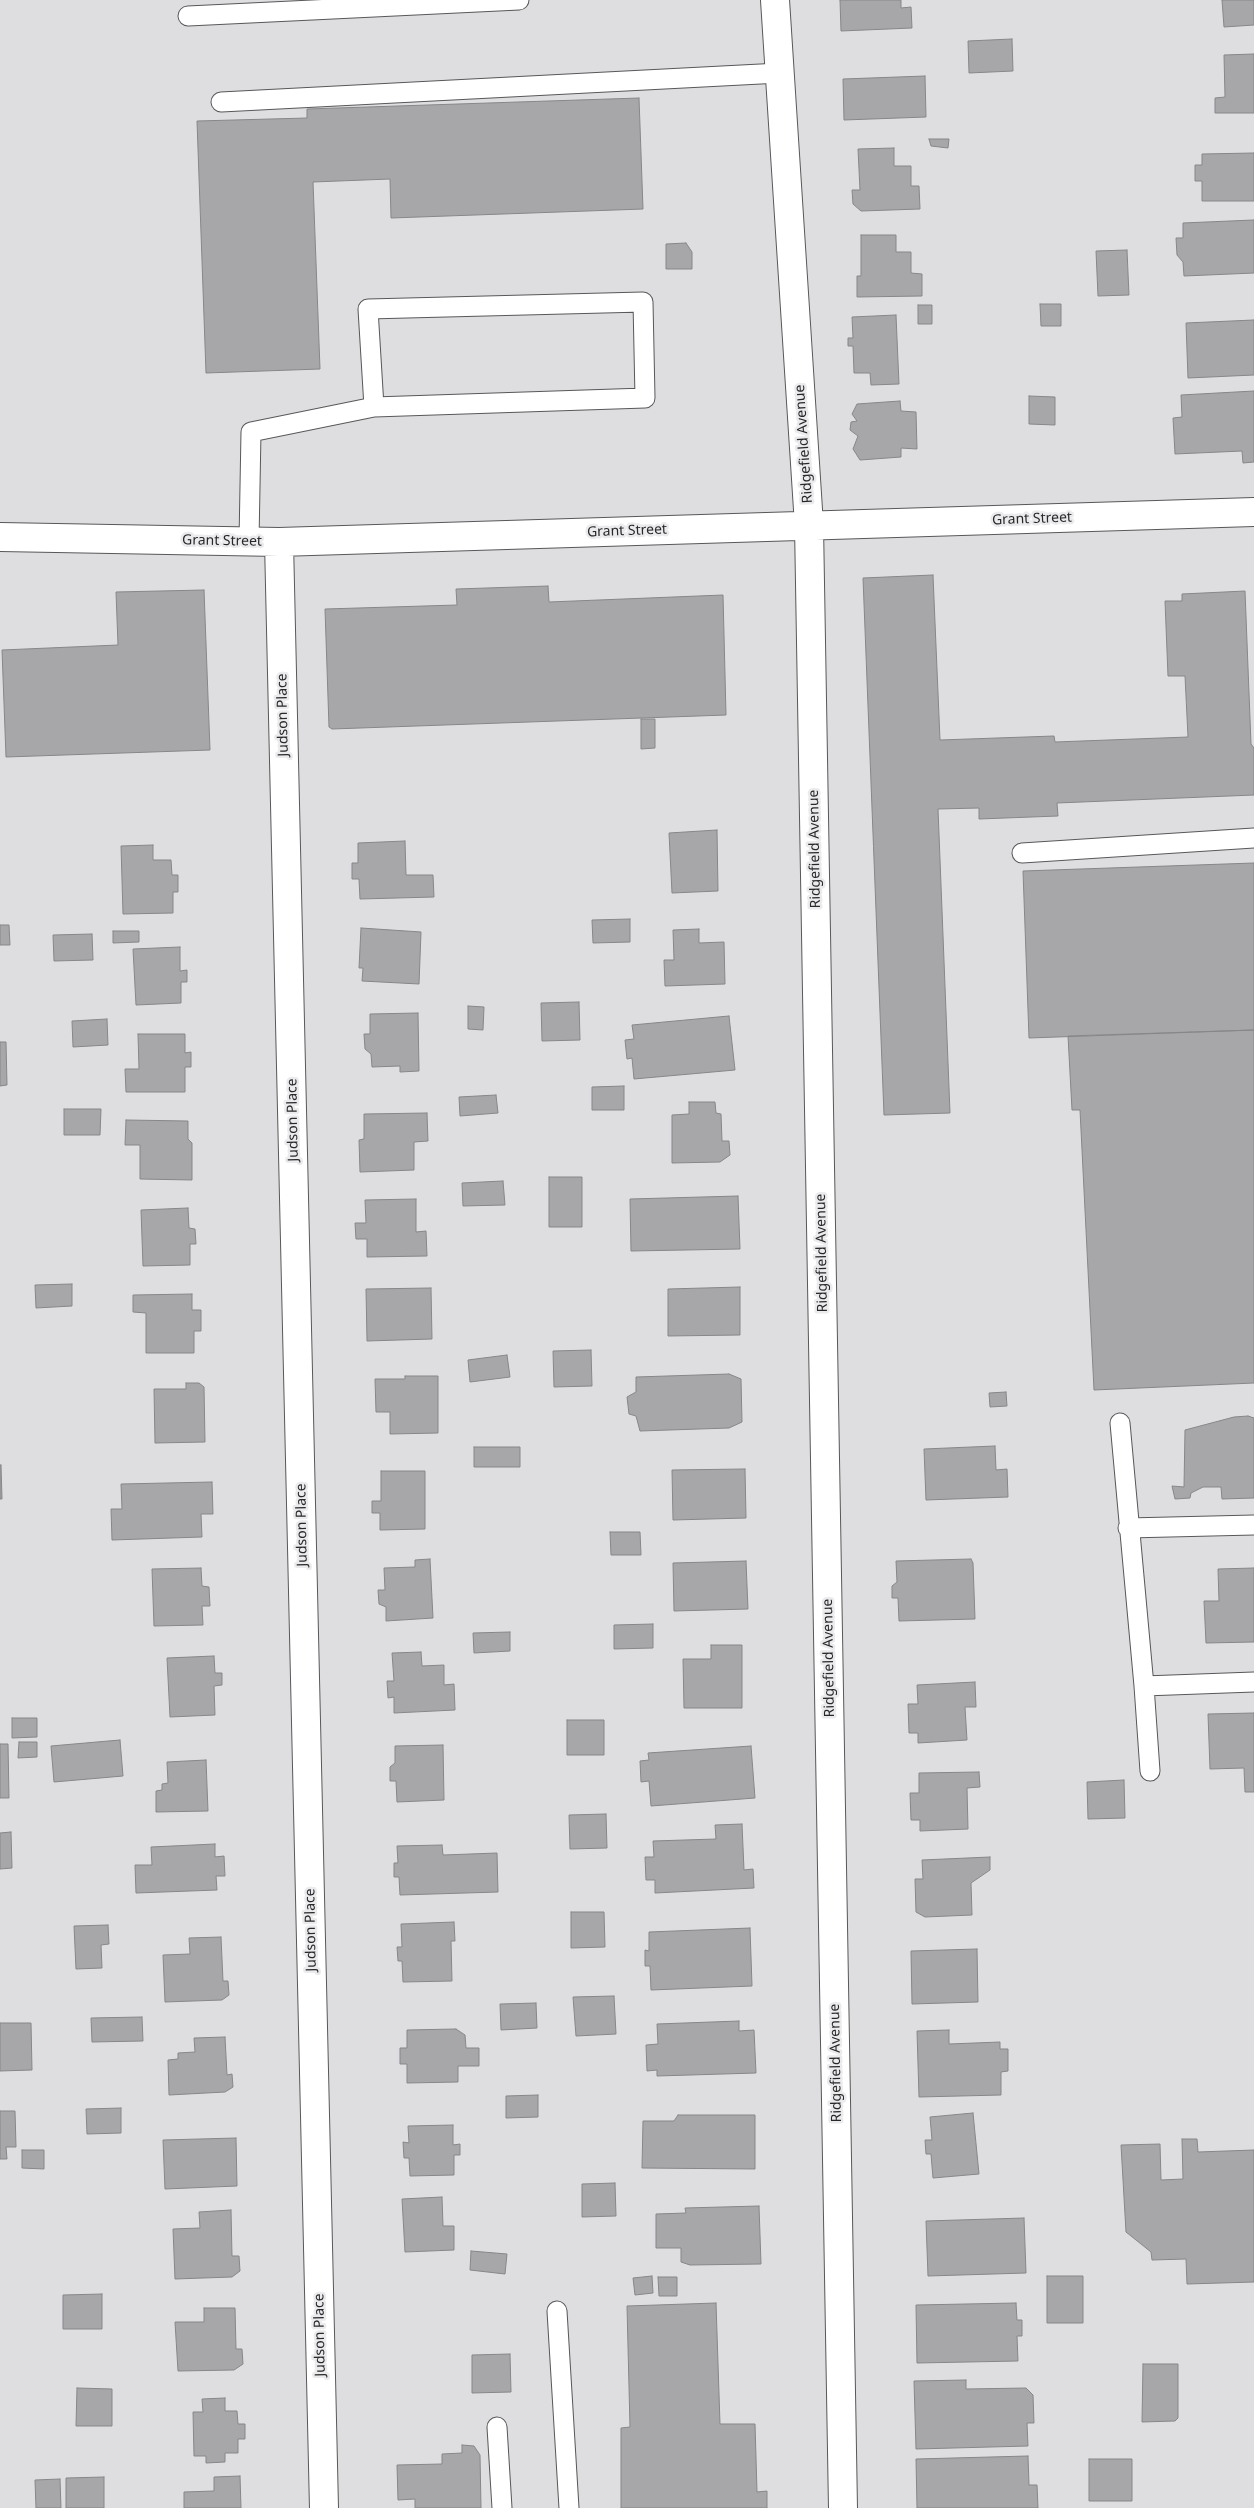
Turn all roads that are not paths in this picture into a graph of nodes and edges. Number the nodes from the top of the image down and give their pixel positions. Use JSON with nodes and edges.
{"nodes":[{"id":1,"x":518,"y":0,"type":"edge"},
{"id":2,"x":775,"y":0,"type":"edge"},
{"id":3,"x":188,"y":16,"type":"dead end"},
{"id":4,"x":780,"y":73,"type":"junction"},
{"id":5,"x":221,"y":102,"type":"dead end"},
{"id":6,"x":374,"y":406,"type":"junction"},
{"id":7,"x":1254,"y":512,"type":"edge"},
{"id":8,"x":810,"y":525,"type":"junction"},
{"id":9,"x":0,"y":537,"type":"edge"},
{"id":10,"x":249,"y":541,"type":"junction"},
{"id":11,"x":279,"y":542,"type":"junction"},
{"id":12,"x":1254,"y":838,"type":"edge"},
{"id":13,"x":1022,"y":853,"type":"dead end"},
{"id":14,"x":1120,"y":1423,"type":"dead end"},
{"id":15,"x":1254,"y":1525,"type":"edge"},
{"id":16,"x":1128,"y":1528,"type":"junction"},
{"id":17,"x":1254,"y":1682,"type":"edge"},
{"id":18,"x":1144,"y":1686,"type":"junction"},
{"id":19,"x":1150,"y":1771,"type":"dead end"},
{"id":20,"x":558,"y":2311,"type":"dead end"},
{"id":21,"x":497,"y":2427,"type":"dead end"},
{"id":22,"x":324,"y":2508,"type":"edge"},
{"id":23,"x":502,"y":2508,"type":"edge"},
{"id":24,"x":568,"y":2508,"type":"edge"},
{"id":25,"x":843,"y":2508,"type":"edge"}],
"edges":[{"from":1,"to":3,"type":"lane"},
{"from":2,"to":4,"type":"street","name":"Ridgefield Avenue"},
{"from":4,"to":5,"type":"lane"},
{"from":4,"to":8,"type":"street","name":"Ridgefield Avenue"},
{"from":6,"to":6,"type":"lane"},
{"from":6,"to":10,"type":"lane"},
{"from":7,"to":8,"type":"street","name":"Grant Street"},
{"from":8,"to":11,"type":"street","name":"Grant Street"},
{"from":8,"to":25,"type":"street","name":"Ridgefield Avenue"},
{"from":9,"to":10,"type":"street","name":"Grant Street"},
{"from":10,"to":11,"type":"street","name":"Grant Street"},
{"from":11,"to":22,"type":"street","name":"Judson Place"},
{"from":12,"to":13,"type":"lane"},
{"from":14,"to":16,"type":"lane"},
{"from":15,"to":16,"type":"lane"},
{"from":16,"to":18,"type":"lane"},
{"from":17,"to":18,"type":"lane"},
{"from":18,"to":19,"type":"lane"},
{"from":20,"to":24,"type":"lane"},
{"from":21,"to":23,"type":"lane"}]}
